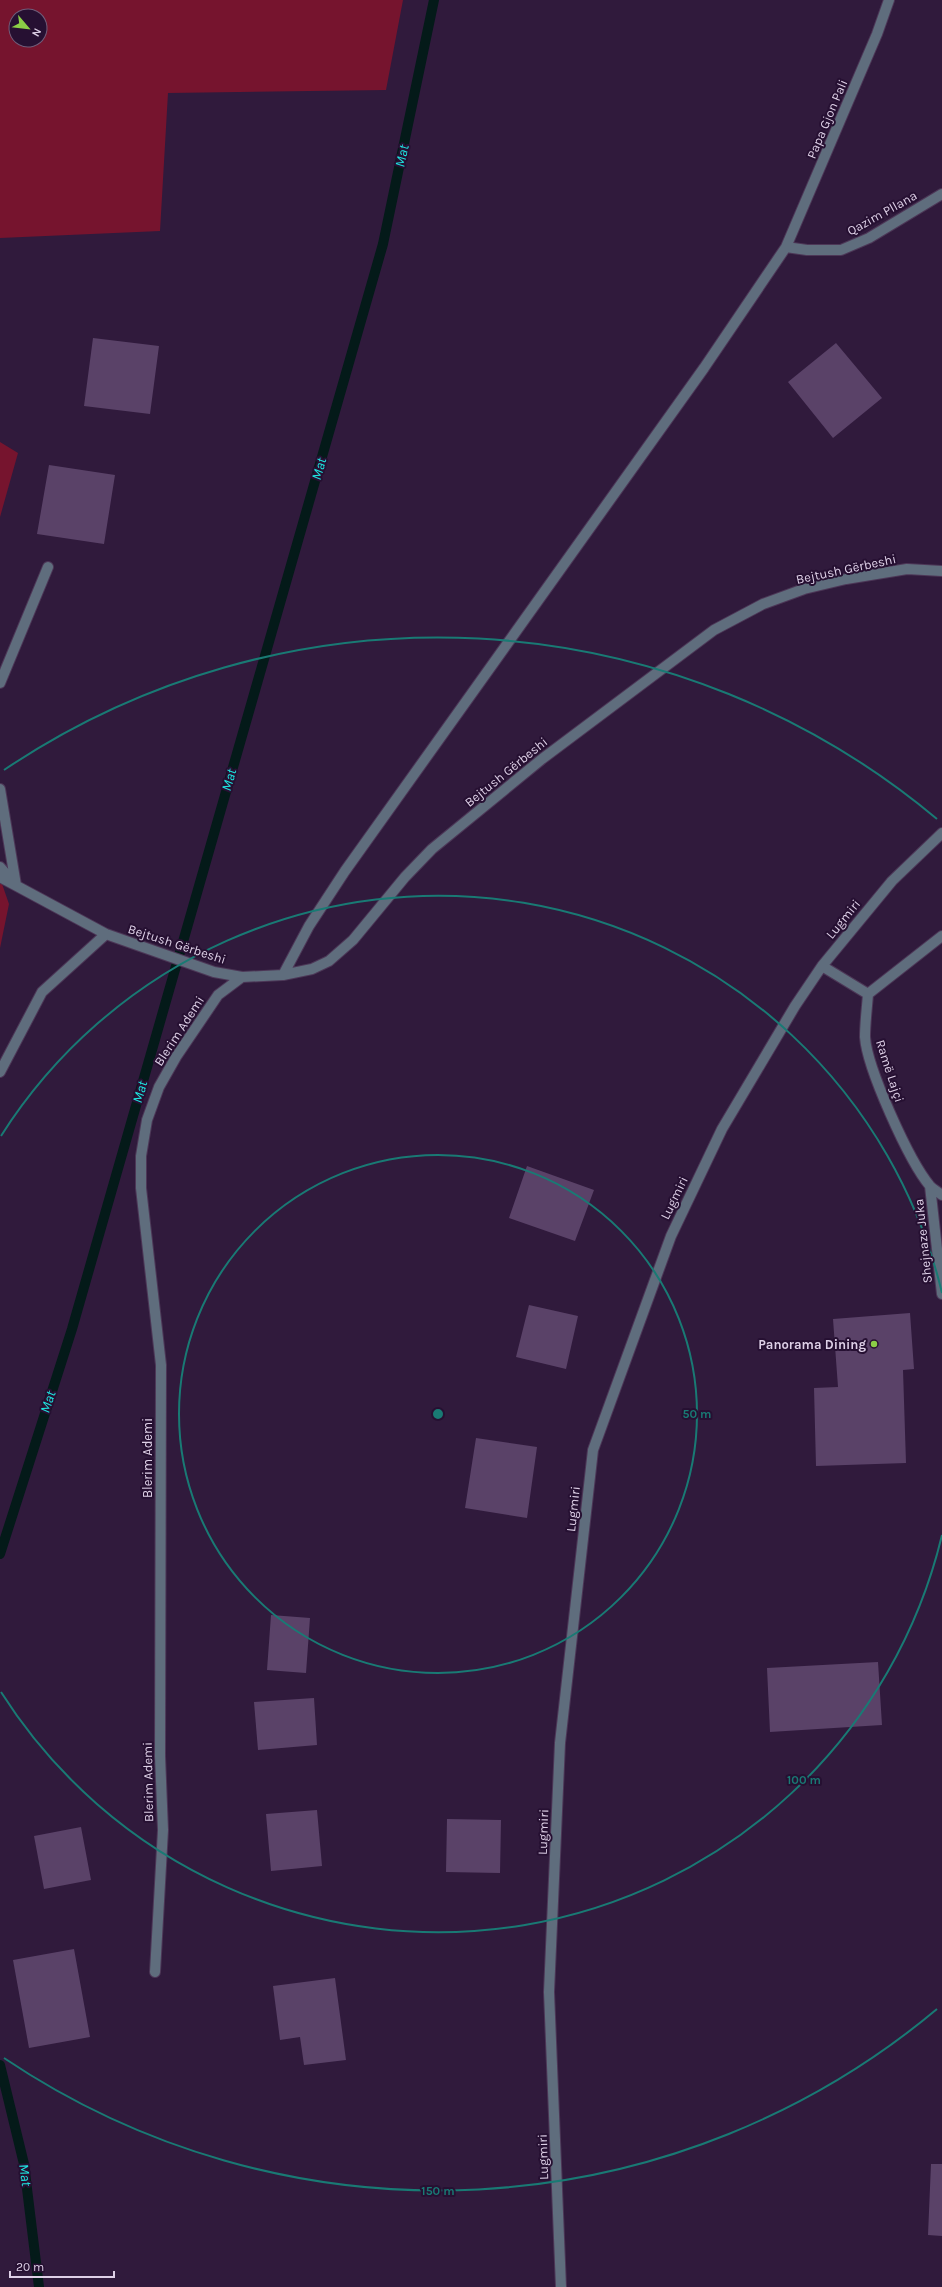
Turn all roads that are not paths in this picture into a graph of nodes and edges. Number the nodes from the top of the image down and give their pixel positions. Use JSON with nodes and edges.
{"nodes":[{"id":1,"x":889,"y":0,"type":"edge"},
{"id":2,"x":942,"y":194,"type":"edge"},
{"id":3,"x":786,"y":247,"type":"junction"},
{"id":4,"x":48,"y":567,"type":"dead end"},
{"id":5,"x":942,"y":571,"type":"edge"},
{"id":6,"x":0,"y":683,"type":"edge"},
{"id":7,"x":0,"y":789,"type":"edge"},
{"id":8,"x":942,"y":833,"type":"edge"},
{"id":9,"x":0,"y":867,"type":"edge"},
{"id":10,"x":0,"y":877,"type":"edge"},
{"id":11,"x":16,"y":885,"type":"junction"},
{"id":12,"x":106,"y":934,"type":"junction"},
{"id":13,"x":942,"y":936,"type":"edge"},
{"id":14,"x":822,"y":966,"type":"junction"},
{"id":15,"x":283,"y":975,"type":"junction"},
{"id":16,"x":242,"y":976,"type":"junction"},
{"id":17,"x":868,"y":994,"type":"junction"},
{"id":18,"x":0,"y":1072,"type":"edge"},
{"id":19,"x":930,"y":1186,"type":"junction"},
{"id":20,"x":942,"y":1195,"type":"edge"},
{"id":21,"x":942,"y":1294,"type":"edge"},
{"id":22,"x":155,"y":1972,"type":"dead end"},
{"id":23,"x":561,"y":2287,"type":"edge"}],
"edges":[{"from":1,"to":3,"type":"street","name":"Papa Gjon Pali"},
{"from":2,"to":3,"type":"street","name":"Qazim Pllana"},
{"from":3,"to":15,"type":"street","name":"Papa Gjon Pali"},
{"from":4,"to":6,"type":"street"},
{"from":5,"to":15,"type":"street","name":"Bejtush Gërbeshi"},
{"from":7,"to":11,"type":"street"},
{"from":8,"to":14,"type":"street","name":"Lugmiri"},
{"from":9,"to":11,"type":"street"},
{"from":10,"to":11,"type":"street","name":"Bejtush Gërbeshi"},
{"from":11,"to":12,"type":"street","name":"Bejtush Gërbeshi"},
{"from":12,"to":16,"type":"street","name":"Bejtush Gërbeshi"},
{"from":12,"to":18,"type":"street"},
{"from":13,"to":17,"type":"street"},
{"from":14,"to":17,"type":"street"},
{"from":14,"to":23,"type":"street","name":"Lugmiri"},
{"from":15,"to":16,"type":"street","name":"Bejtush Gërbeshi"},
{"from":16,"to":22,"type":"street","name":"Blerim Ademi"},
{"from":17,"to":19,"type":"street","name":"Ramë Lajçi"},
{"from":19,"to":20,"type":"street","name":"Ramë Lajçi"},
{"from":19,"to":21,"type":"street","name":"Shejnaze Juka"}]}
